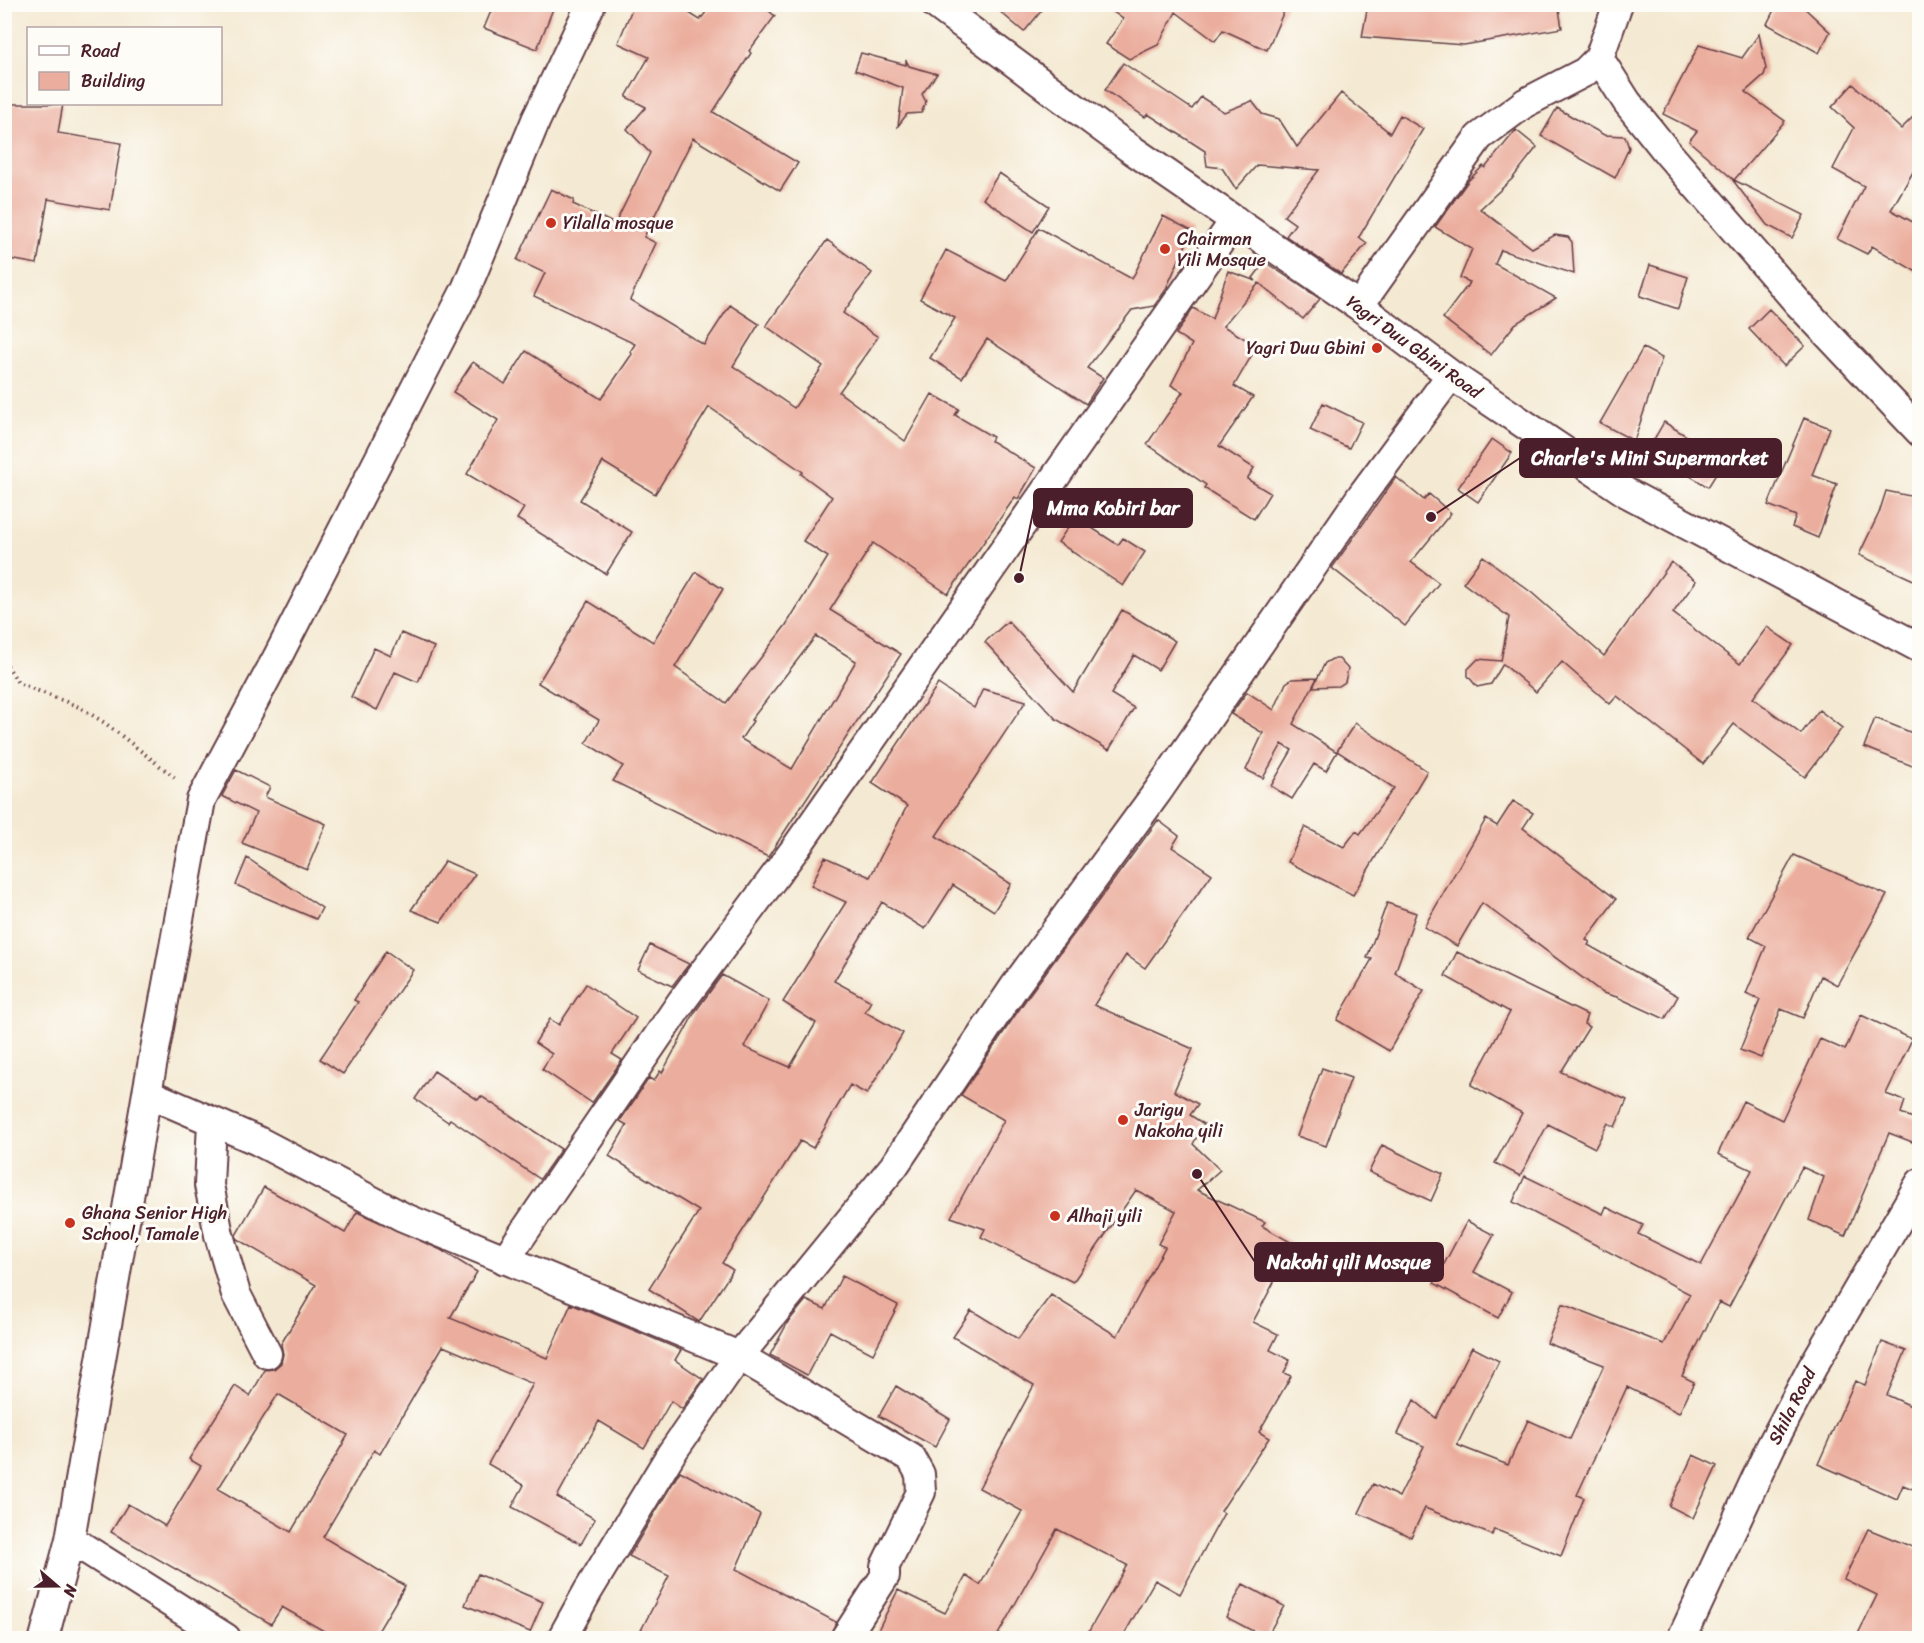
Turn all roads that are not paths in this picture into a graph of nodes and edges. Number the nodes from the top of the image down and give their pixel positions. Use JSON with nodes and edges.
{"nodes":[{"id":1,"x":591,"y":4,"type":"edge"},
{"id":2,"x":935,"y":4,"type":"edge"},
{"id":3,"x":1618,"y":4,"type":"edge"},
{"id":4,"x":1599,"y":58,"type":"junction"},
{"id":5,"x":1235,"y":220,"type":"junction"},
{"id":6,"x":1359,"y":306,"type":"junction"},
{"id":7,"x":1451,"y":375,"type":"junction"},
{"id":8,"x":1918,"y":426,"type":"edge"},
{"id":9,"x":1920,"y":648,"type":"edge"},
{"id":10,"x":147,"y":1093,"type":"junction"},
{"id":11,"x":212,"y":1122,"type":"junction"},
{"id":12,"x":1920,"y":1183,"type":"edge"},
{"id":13,"x":505,"y":1260,"type":"junction"},
{"id":14,"x":267,"y":1354,"type":"dead end"},
{"id":15,"x":739,"y":1356,"type":"junction"},
{"id":16,"x":70,"y":1539,"type":"junction"},
{"id":17,"x":44,"y":1638,"type":"edge"},
{"id":18,"x":226,"y":1638,"type":"edge"},
{"id":19,"x":562,"y":1638,"type":"edge"},
{"id":20,"x":845,"y":1638,"type":"edge"},
{"id":21,"x":1682,"y":1638,"type":"edge"}],
"edges":[{"from":1,"to":10,"type":"street"},
{"from":2,"to":5,"type":"street","name":"Yagri Duu Gbini Road"},
{"from":3,"to":4,"type":"street"},
{"from":4,"to":6,"type":"street"},
{"from":4,"to":8,"type":"street"},
{"from":5,"to":6,"type":"street","name":"Yagri Duu Gbini Road"},
{"from":5,"to":13,"type":"street"},
{"from":6,"to":7,"type":"street","name":"Yagri Duu Gbini Road"},
{"from":7,"to":9,"type":"street","name":"Yagri Duu Gbini Road"},
{"from":7,"to":15,"type":"street"},
{"from":10,"to":11,"type":"street"},
{"from":10,"to":16,"type":"street"},
{"from":11,"to":13,"type":"street"},
{"from":11,"to":14,"type":"street"},
{"from":12,"to":21,"type":"street","name":"Shila Road"},
{"from":13,"to":15,"type":"street"},
{"from":15,"to":19,"type":"street"},
{"from":15,"to":20,"type":"street"},
{"from":16,"to":17,"type":"street"},
{"from":16,"to":18,"type":"street"}]}
